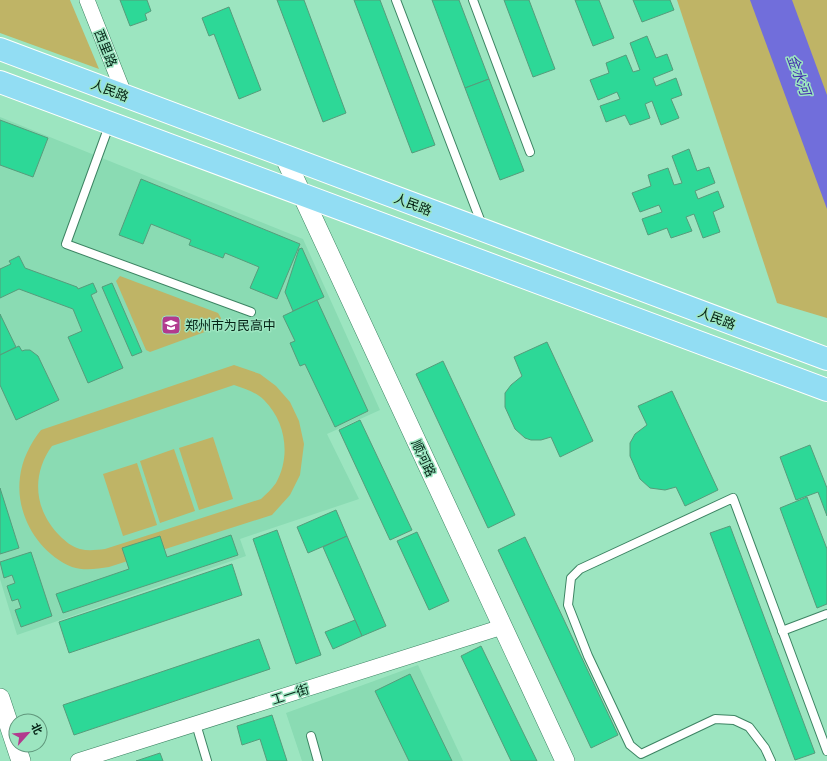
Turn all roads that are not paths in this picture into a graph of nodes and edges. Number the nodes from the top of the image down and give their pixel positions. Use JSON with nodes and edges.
{"nodes":[{"id":1,"x":87,"y":0,"type":"edge"},
{"id":2,"x":396,"y":0,"type":"edge"},
{"id":3,"x":473,"y":0,"type":"edge"},
{"id":4,"x":0,"y":49,"type":"edge"},
{"id":5,"x":0,"y":82,"type":"edge"},
{"id":6,"x":125,"y":96,"type":"junction"},
{"id":7,"x":110,"y":123,"type":"junction"},
{"id":8,"x":530,"y":152,"type":"dead end"},
{"id":9,"x":284,"y":156,"type":"junction"},
{"id":10,"x":302,"y":195,"type":"junction"},
{"id":11,"x":484,"y":231,"type":"junction"},
{"id":12,"x":251,"y":312,"type":"dead end"},
{"id":13,"x":827,"y":359,"type":"edge"},
{"id":14,"x":827,"y":390,"type":"edge"},
{"id":15,"x":827,"y":614,"type":"edge"},
{"id":16,"x":502,"y":627,"type":"junction"},
{"id":17,"x":782,"y":631,"type":"junction"},
{"id":18,"x":0,"y":698,"type":"edge"},
{"id":19,"x":196,"y":724,"type":"junction"},
{"id":20,"x":310,"y":736,"type":"dead end"},
{"id":21,"x":827,"y":751,"type":"edge"},
{"id":22,"x":21,"y":761,"type":"edge"},
{"id":23,"x":78,"y":761,"type":"edge"},
{"id":24,"x":207,"y":761,"type":"edge"},
{"id":25,"x":318,"y":761,"type":"edge"},
{"id":26,"x":565,"y":761,"type":"edge"},
{"id":27,"x":771,"y":761,"type":"edge"}],
"edges":[{"from":1,"to":6,"type":"street","name":"西里路"},
{"from":2,"to":11,"type":"lane"},
{"from":3,"to":8,"type":"lane"},
{"from":4,"to":6,"type":"main road","name":"人民路"},
{"from":5,"to":7,"type":"main road"},
{"from":6,"to":9,"type":"main road","name":"人民路"},
{"from":7,"to":10,"type":"main road"},
{"from":7,"to":12,"type":"lane"},
{"from":9,"to":10,"type":"street","name":"顺河路"},
{"from":9,"to":11,"type":"main road","name":"人民路"},
{"from":10,"to":14,"type":"main road"},
{"from":10,"to":16,"type":"street","name":"顺河路"},
{"from":11,"to":13,"type":"main road","name":"人民路"},
{"from":15,"to":17,"type":"lane"},
{"from":16,"to":19,"type":"street","name":"工一街"},
{"from":16,"to":26,"type":"street","name":"顺河路"},
{"from":17,"to":21,"type":"lane"},
{"from":17,"to":27,"type":"lane"},
{"from":18,"to":22,"type":"street"},
{"from":19,"to":23,"type":"street","name":"工一街"},
{"from":19,"to":24,"type":"lane"},
{"from":20,"to":25,"type":"lane"}]}
